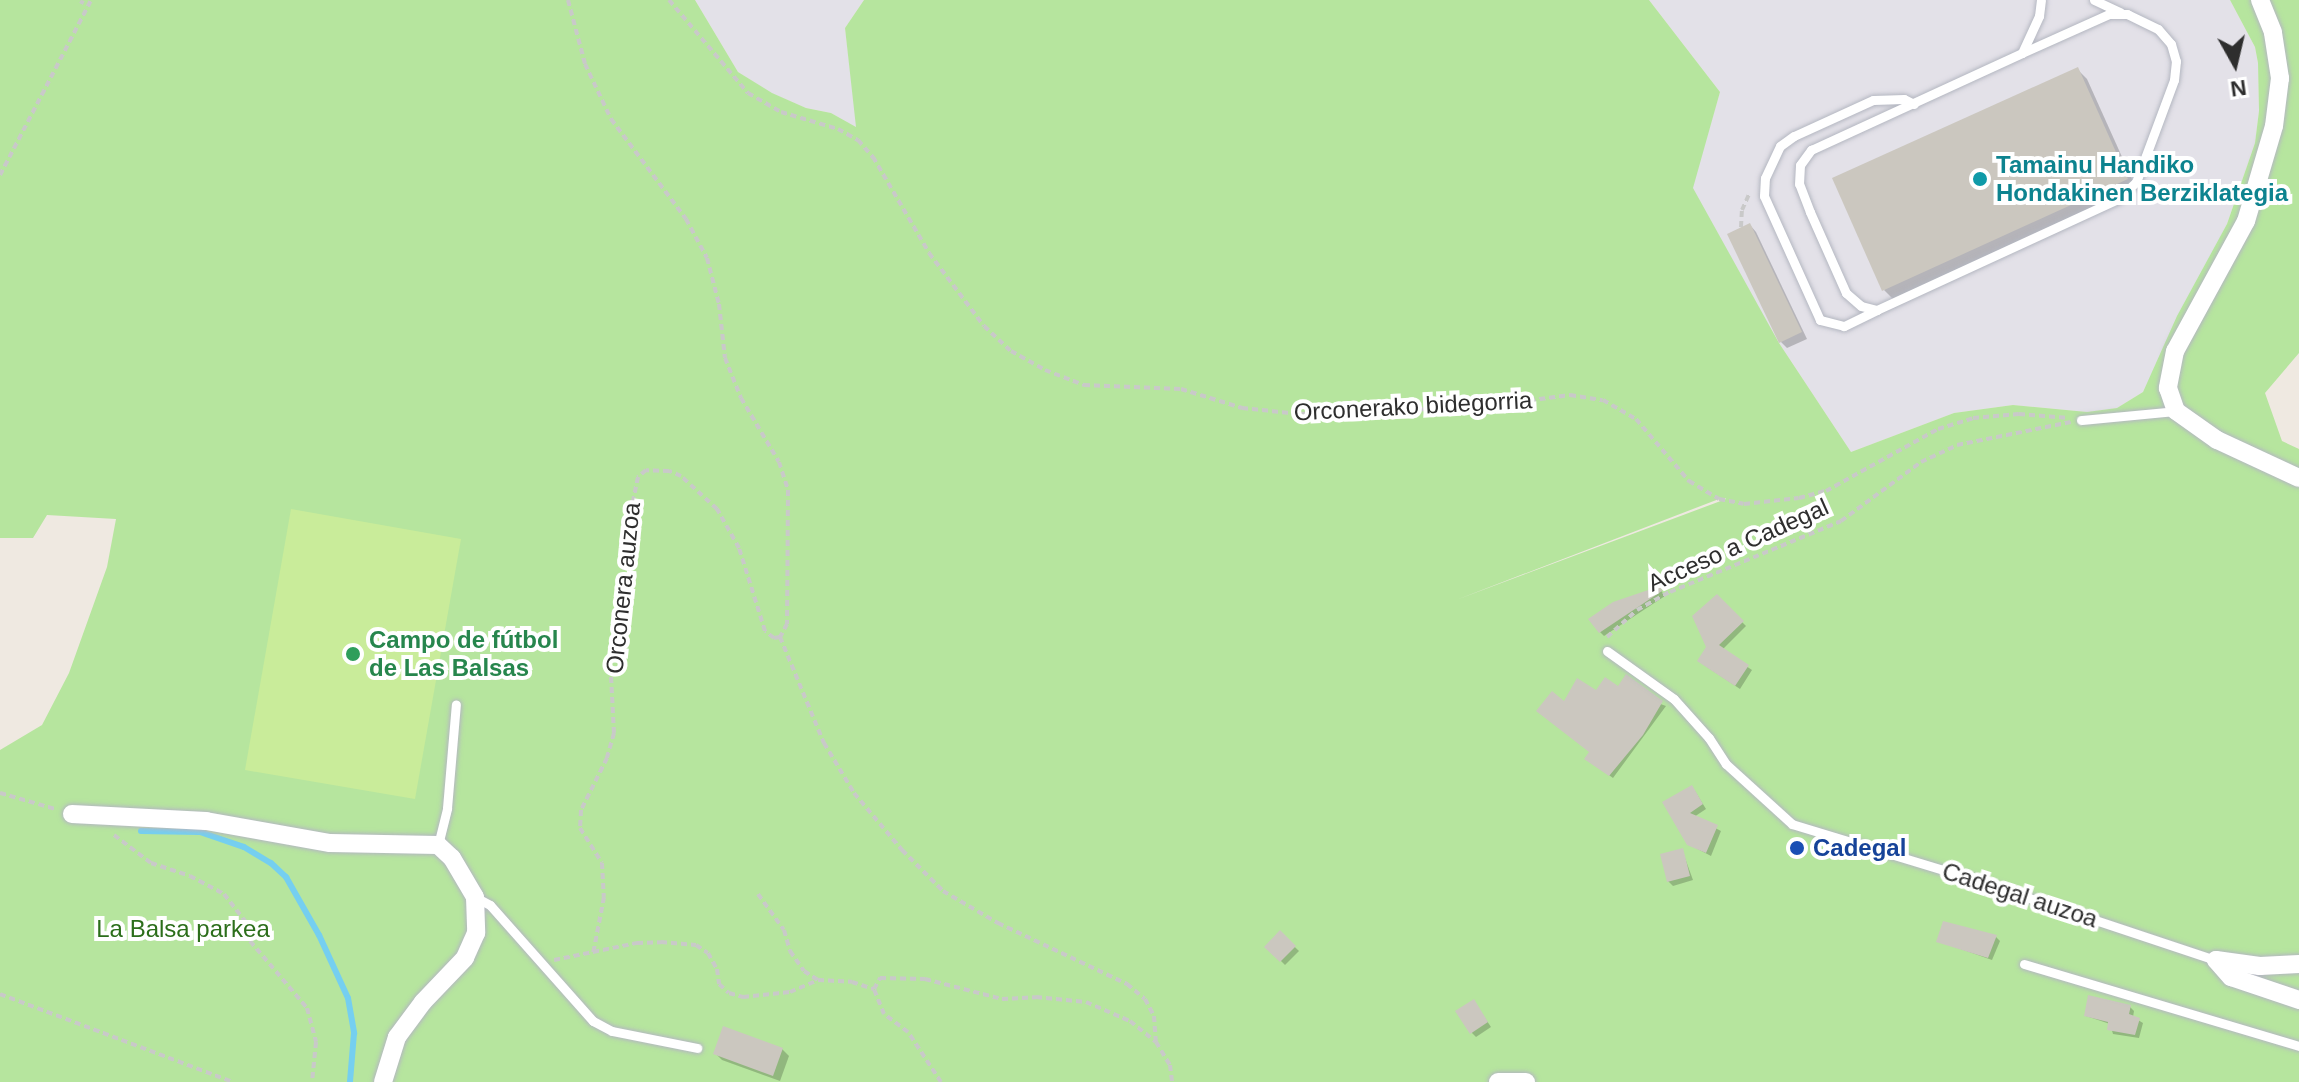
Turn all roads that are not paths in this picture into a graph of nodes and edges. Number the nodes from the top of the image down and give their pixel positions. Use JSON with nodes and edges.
{"nodes":[{"id":1,"x":2041,"y":0,"type":"edge"},
{"id":2,"x":2094,"y":0,"type":"edge"},
{"id":3,"x":2260,"y":0,"type":"edge"},
{"id":4,"x":2127,"y":14,"type":"junction"},
{"id":5,"x":2022,"y":53,"type":"junction"},
{"id":6,"x":1914,"y":104,"type":"junction"},
{"id":7,"x":1877,"y":310,"type":"junction"},
{"id":8,"x":2176,"y":411,"type":"junction"},
{"id":9,"x":2081,"y":420,"type":"road end"},
{"id":10,"x":2299,"y":478,"type":"edge"},
{"id":11,"x":1607,"y":651,"type":"road end"},
{"id":12,"x":456,"y":704,"type":"dead end"},
{"id":13,"x":72,"y":814,"type":"road end"},
{"id":14,"x":438,"y":845,"type":"junction"},
{"id":15,"x":475,"y":897,"type":"junction"},
{"id":16,"x":2216,"y":960,"type":"junction"},
{"id":17,"x":2024,"y":964,"type":"dead end"},
{"id":18,"x":2299,"y":964,"type":"edge"},
{"id":19,"x":2299,"y":1000,"type":"edge"},
{"id":20,"x":2299,"y":1046,"type":"edge"},
{"id":21,"x":697,"y":1048,"type":"dead end"},
{"id":22,"x":383,"y":1082,"type":"edge"},
{"id":23,"x":1498,"y":1082,"type":"edge"},
{"id":24,"x":1526,"y":1082,"type":"edge"}],
"edges":[{"from":1,"to":5,"type":"lane"},
{"from":2,"to":4,"type":"lane"},
{"from":3,"to":8,"type":"street"},
{"from":4,"to":5,"type":"lane"},
{"from":4,"to":7,"type":"lane"},
{"from":5,"to":6,"type":"lane"},
{"from":6,"to":7,"type":"lane"},
{"from":6,"to":7,"type":"lane"},
{"from":8,"to":9,"type":"lane"},
{"from":8,"to":10,"type":"street"},
{"from":11,"to":16,"type":"lane","name":"Cadegal auzoa"},
{"from":12,"to":14,"type":"lane"},
{"from":13,"to":14,"type":"street"},
{"from":14,"to":15,"type":"street"},
{"from":15,"to":21,"type":"lane"},
{"from":15,"to":22,"type":"street"},
{"from":16,"to":18,"type":"street","name":"Cadegal auzoa"},
{"from":16,"to":19,"type":"street","name":"Cadegal auzoa"},
{"from":17,"to":20,"type":"lane"},
{"from":23,"to":24,"type":"street"}]}
